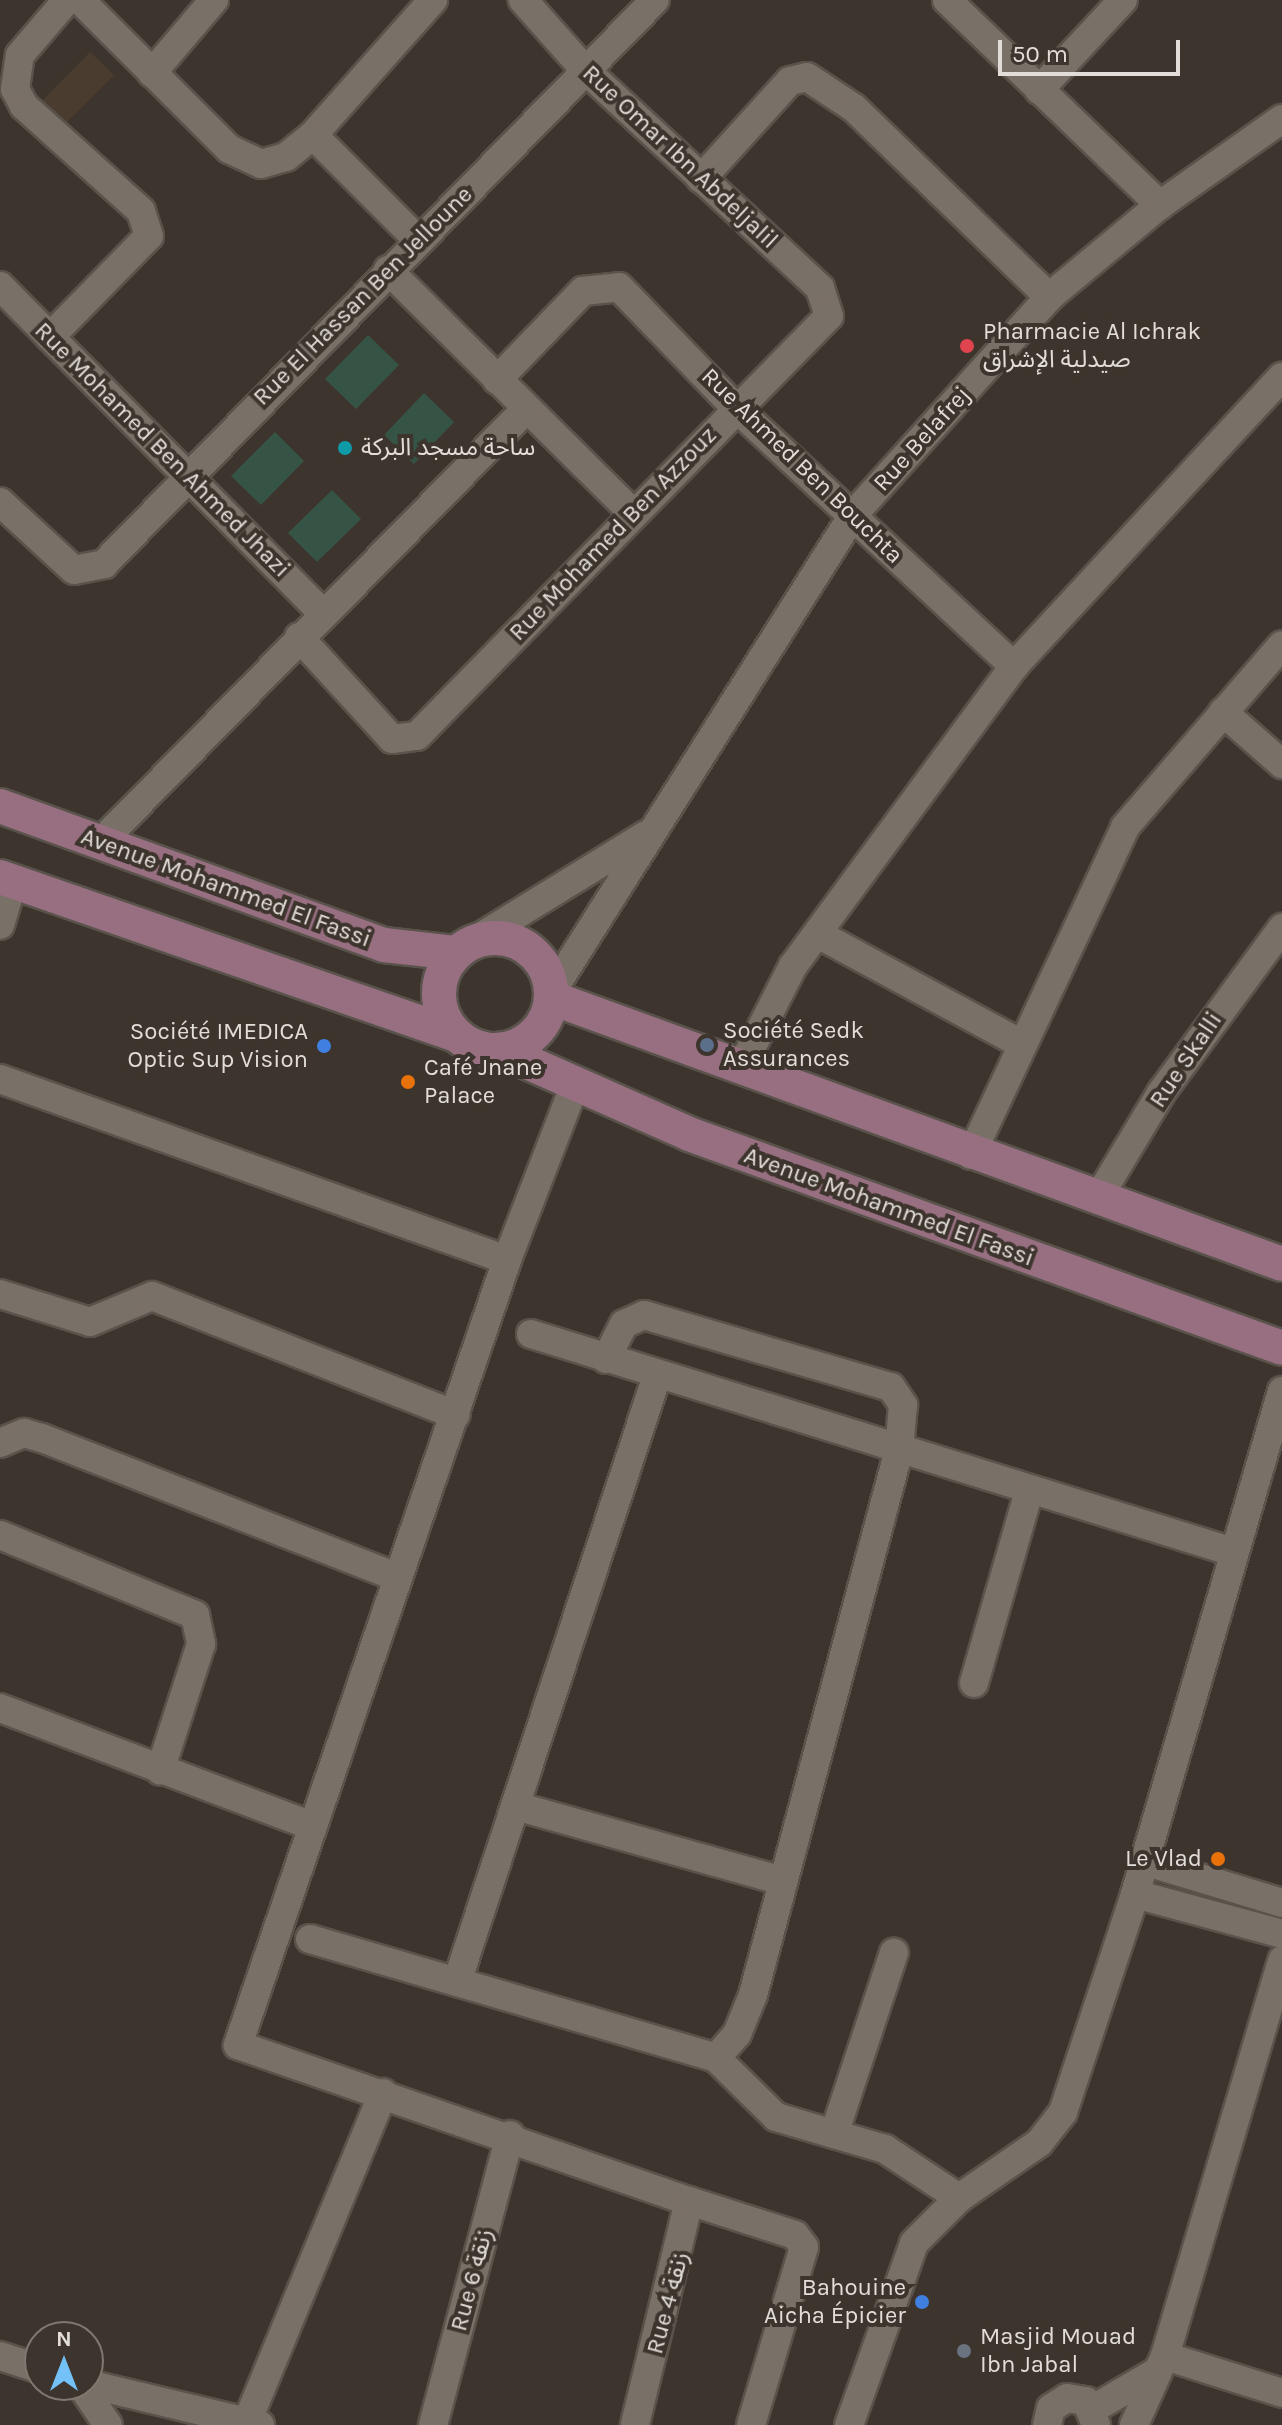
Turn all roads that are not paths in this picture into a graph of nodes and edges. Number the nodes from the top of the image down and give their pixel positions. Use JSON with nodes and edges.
{"nodes":[{"id":1,"x":67,"y":0,"type":"edge"},
{"id":2,"x":80,"y":0,"type":"edge"},
{"id":3,"x":214,"y":0,"type":"edge"},
{"id":4,"x":433,"y":0,"type":"edge"},
{"id":5,"x":523,"y":0,"type":"edge"},
{"id":6,"x":655,"y":0,"type":"edge"},
{"id":7,"x":947,"y":0,"type":"edge"},
{"id":8,"x":1123,"y":0,"type":"edge"},
{"id":9,"x":585,"y":70,"type":"junction"},
{"id":10,"x":152,"y":73,"type":"junction"},
{"id":11,"x":1039,"y":90,"type":"junction"},
{"id":12,"x":1282,"y":119,"type":"edge"},
{"id":13,"x":313,"y":135,"type":"junction"},
{"id":14,"x":701,"y":179,"type":"junction"},
{"id":15,"x":1160,"y":205,"type":"junction"},
{"id":16,"x":418,"y":240,"type":"junction"},
{"id":17,"x":388,"y":270,"type":"junction"},
{"id":18,"x":0,"y":286,"type":"edge"},
{"id":19,"x":1049,"y":297,"type":"junction"},
{"id":20,"x":829,"y":316,"type":"joint"},
{"id":21,"x":50,"y":337,"type":"junction"},
{"id":22,"x":1282,"y":377,"type":"edge"},
{"id":23,"x":497,"y":380,"type":"junction"},
{"id":24,"x":735,"y":407,"type":"junction"},
{"id":25,"x":526,"y":409,"type":"junction"},
{"id":26,"x":186,"y":475,"type":"junction"},
{"id":27,"x":0,"y":502,"type":"edge"},
{"id":28,"x":632,"y":512,"type":"junction"},
{"id":29,"x":853,"y":515,"type":"junction"},
{"id":30,"x":324,"y":614,"type":"junction"},
{"id":31,"x":299,"y":637,"type":"junction"},
{"id":32,"x":1282,"y":645,"type":"edge"},
{"id":33,"x":1014,"y":666,"type":"junction"},
{"id":34,"x":1223,"y":712,"type":"junction"},
{"id":35,"x":1282,"y":764,"type":"edge"},
{"id":36,"x":0,"y":806,"type":"edge"},
{"id":37,"x":646,"y":835,"type":"junction"},
{"id":38,"x":100,"y":843,"type":"junction"},
{"id":39,"x":6,"y":880,"type":"edge"},
{"id":40,"x":0,"y":925,"type":"edge"},
{"id":41,"x":1282,"y":928,"type":"edge"},
{"id":42,"x":818,"y":934,"type":"junction"},
{"id":43,"x":464,"y":948,"type":"junction"},
{"id":44,"x":552,"y":995,"type":"junction"},
{"id":45,"x":453,"y":1034,"type":"junction"},
{"id":46,"x":1018,"y":1042,"type":"junction"},
{"id":47,"x":502,"y":1051,"type":"junction"},
{"id":48,"x":741,"y":1068,"type":"junction"},
{"id":49,"x":0,"y":1079,"type":"edge"},
{"id":50,"x":574,"y":1087,"type":"junction"},
{"id":51,"x":971,"y":1155,"type":"junction"},
{"id":52,"x":1098,"y":1198,"type":"junction"},
{"id":53,"x":507,"y":1260,"type":"junction"},
{"id":54,"x":1281,"y":1262,"type":"edge"},
{"id":55,"x":0,"y":1294,"type":"edge"},
{"id":56,"x":531,"y":1334,"type":"dead end"},
{"id":57,"x":1282,"y":1348,"type":"edge"},
{"id":58,"x":606,"y":1359,"type":"junction"},
{"id":59,"x":657,"y":1376,"type":"junction"},
{"id":60,"x":1281,"y":1403,"type":"edge"},
{"id":61,"x":456,"y":1415,"type":"junction"},
{"id":62,"x":0,"y":1443,"type":"edge"},
{"id":63,"x":899,"y":1450,"type":"junction"},
{"id":64,"x":1029,"y":1491,"type":"junction"},
{"id":65,"x":0,"y":1535,"type":"edge"},
{"id":66,"x":1233,"y":1552,"type":"junction"},
{"id":67,"x":397,"y":1577,"type":"junction"},
{"id":68,"x":974,"y":1683,"type":"dead end"},
{"id":69,"x":0,"y":1708,"type":"edge"},
{"id":70,"x":160,"y":1771,"type":"junction"},
{"id":71,"x":516,"y":1806,"type":"junction"},
{"id":72,"x":312,"y":1826,"type":"junction"},
{"id":73,"x":1144,"y":1861,"type":"junction"},
{"id":74,"x":782,"y":1881,"type":"junction"},
{"id":75,"x":1135,"y":1894,"type":"junction"},
{"id":76,"x":1282,"y":1903,"type":"edge"},
{"id":77,"x":1282,"y":1934,"type":"edge"},
{"id":78,"x":310,"y":1939,"type":"dead end"},
{"id":79,"x":894,"y":1953,"type":"dead end"},
{"id":80,"x":1282,"y":1960,"type":"edge"},
{"id":81,"x":457,"y":1982,"type":"junction"},
{"id":82,"x":716,"y":2058,"type":"junction"},
{"id":83,"x":383,"y":2093,"type":"junction"},
{"id":84,"x":834,"y":2134,"type":"junction"},
{"id":85,"x":510,"y":2135,"type":"junction"},
{"id":86,"x":678,"y":2197,"type":"junction"},
{"id":87,"x":959,"y":2198,"type":"junction"},
{"id":88,"x":0,"y":2356,"type":"edge"},
{"id":89,"x":24,"y":2364,"type":"edge"},
{"id":90,"x":1162,"y":2364,"type":"junction"},
{"id":91,"x":104,"y":2388,"type":"edge"},
{"id":92,"x":1282,"y":2393,"type":"edge"},
{"id":93,"x":92,"y":2401,"type":"edge"},
{"id":94,"x":1095,"y":2417,"type":"edge"},
{"id":95,"x":253,"y":2424,"type":"edge"},
{"id":96,"x":108,"y":2425,"type":"edge"},
{"id":97,"x":433,"y":2425,"type":"edge"},
{"id":98,"x":635,"y":2425,"type":"edge"},
{"id":99,"x":751,"y":2425,"type":"edge"},
{"id":100,"x":849,"y":2425,"type":"edge"},
{"id":101,"x":1047,"y":2425,"type":"edge"},
{"id":102,"x":1134,"y":2425,"type":"edge"}],
"edges":[{"from":1,"to":21,"type":"street"},
{"from":2,"to":10,"type":"street"},
{"from":3,"to":10,"type":"street"},
{"from":4,"to":13,"type":"street"},
{"from":5,"to":9,"type":"street","name":"Rue Omar Ibn Abdeljalil"},
{"from":6,"to":9,"type":"street","name":"Rue El Hassan Ben Jelloune"},
{"from":7,"to":11,"type":"street"},
{"from":8,"to":11,"type":"street"},
{"from":9,"to":14,"type":"street","name":"Rue Omar Ibn Abdeljalil"},
{"from":9,"to":16,"type":"street","name":"Rue El Hassan Ben Jelloune"},
{"from":10,"to":13,"type":"street"},
{"from":11,"to":15,"type":"street"},
{"from":12,"to":15,"type":"street","name":"Rue Belafrej"},
{"from":13,"to":16,"type":"street"},
{"from":14,"to":19,"type":"street"},
{"from":14,"to":20,"type":"street","name":"Rue Omar Ibn Abdeljalil"},
{"from":15,"to":19,"type":"street","name":"Rue Belafrej"},
{"from":16,"to":17,"type":"street","name":"Rue El Hassan Ben Jelloune"},
{"from":17,"to":23,"type":"street"},
{"from":17,"to":26,"type":"street","name":"Rue El Hassan Ben Jelloune"},
{"from":18,"to":21,"type":"street","name":"Rue Mohamed Ben Ahmed Jhazi"},
{"from":19,"to":29,"type":"street","name":"Rue Belafrej"},
{"from":20,"to":24,"type":"street","name":"Rue Mohamed Ben Azzouz"},
{"from":21,"to":26,"type":"street","name":"Rue Mohamed Ben Ahmed Jhazi"},
{"from":22,"to":33,"type":"street"},
{"from":23,"to":24,"type":"street","name":"Rue Ahmed Ben Bouchta"},
{"from":23,"to":25,"type":"street"},
{"from":24,"to":28,"type":"street","name":"Rue Mohamed Ben Azzouz"},
{"from":24,"to":29,"type":"street","name":"Rue Ahmed Ben Bouchta"},
{"from":25,"to":28,"type":"street"},
{"from":25,"to":30,"type":"street"},
{"from":26,"to":27,"type":"street","name":"Rue El Hassan Ben Jelloune"},
{"from":26,"to":30,"type":"street","name":"Rue Mohamed Ben Ahmed Jhazi"},
{"from":28,"to":31,"type":"street","name":"Rue Mohamed Ben Azzouz"},
{"from":29,"to":33,"type":"street","name":"Rue Ahmed Ben Bouchta"},
{"from":29,"to":37,"type":"street","name":"Rue Belafrej"},
{"from":30,"to":31,"type":"street"},
{"from":31,"to":38,"type":"street"},
{"from":32,"to":34,"type":"street"},
{"from":33,"to":42,"type":"street"},
{"from":34,"to":35,"type":"street"},
{"from":34,"to":46,"type":"street"},
{"from":36,"to":38,"type":"main road","name":"Avenue Mohammed El Fassi"},
{"from":37,"to":43,"type":"street","name":"Rue Belafrej"},
{"from":37,"to":44,"type":"street","name":"Rue Belafrej"},
{"from":38,"to":43,"type":"main road","name":"Avenue Mohammed El Fassi"},
{"from":39,"to":40,"type":"street"},
{"from":39,"to":45,"type":"main road","name":"Avenue Mohammed El Fassi"},
{"from":41,"to":52,"type":"street","name":"Rue Skalli"},
{"from":42,"to":46,"type":"street"},
{"from":42,"to":48,"type":"street"},
{"from":43,"to":44,"type":"main road","name":"Avenue Mohammed El Fassi"},
{"from":43,"to":45,"type":"main road"},
{"from":44,"to":47,"type":"main road"},
{"from":44,"to":48,"type":"main road"},
{"from":45,"to":47,"type":"main road","name":"Avenue Mohammed El Fassi"},
{"from":46,"to":51,"type":"street"},
{"from":47,"to":50,"type":"main road","name":"Avenue Mohammed El Fassi"},
{"from":48,"to":51,"type":"main road"},
{"from":49,"to":53,"type":"street"},
{"from":50,"to":53,"type":"street"},
{"from":50,"to":57,"type":"main road","name":"Avenue Mohammed El Fassi"},
{"from":51,"to":52,"type":"main road"},
{"from":52,"to":54,"type":"main road"},
{"from":53,"to":61,"type":"street"},
{"from":55,"to":61,"type":"street"},
{"from":56,"to":58,"type":"street"},
{"from":58,"to":59,"type":"street"},
{"from":58,"to":63,"type":"street"},
{"from":59,"to":63,"type":"street"},
{"from":59,"to":71,"type":"street"},
{"from":60,"to":66,"type":"street"},
{"from":61,"to":67,"type":"street"},
{"from":62,"to":67,"type":"street"},
{"from":63,"to":64,"type":"street"},
{"from":63,"to":74,"type":"street"},
{"from":64,"to":66,"type":"street"},
{"from":64,"to":68,"type":"street"},
{"from":65,"to":70,"type":"street"},
{"from":66,"to":73,"type":"street"},
{"from":67,"to":72,"type":"street"},
{"from":69,"to":70,"type":"street"},
{"from":70,"to":72,"type":"street"},
{"from":71,"to":74,"type":"street"},
{"from":71,"to":81,"type":"street"},
{"from":72,"to":83,"type":"street"},
{"from":73,"to":75,"type":"street"},
{"from":73,"to":76,"type":"street"},
{"from":74,"to":82,"type":"street"},
{"from":75,"to":77,"type":"street"},
{"from":75,"to":87,"type":"street"},
{"from":78,"to":81,"type":"street"},
{"from":79,"to":84,"type":"street"},
{"from":80,"to":90,"type":"street"},
{"from":81,"to":82,"type":"street"},
{"from":82,"to":84,"type":"street"},
{"from":83,"to":85,"type":"street"},
{"from":83,"to":95,"type":"street"},
{"from":84,"to":87,"type":"street"},
{"from":85,"to":86,"type":"street"},
{"from":85,"to":97,"type":"street","name":"Rue 6 زنقة"},
{"from":86,"to":98,"type":"street","name":"Rue 4 زنقة"},
{"from":86,"to":99,"type":"street"},
{"from":87,"to":100,"type":"street"},
{"from":88,"to":89,"type":"street"},
{"from":90,"to":92,"type":"street"},
{"from":90,"to":94,"type":"street"},
{"from":90,"to":102,"type":"street"},
{"from":91,"to":95,"type":"street"},
{"from":93,"to":96,"type":"street"},
{"from":94,"to":101,"type":"street"}]}
